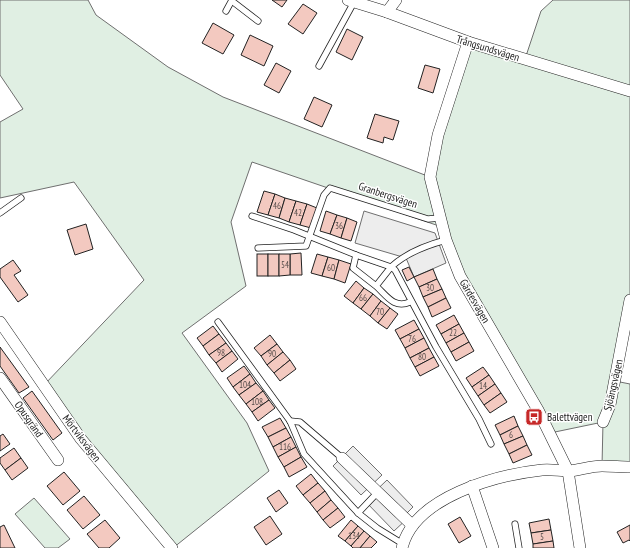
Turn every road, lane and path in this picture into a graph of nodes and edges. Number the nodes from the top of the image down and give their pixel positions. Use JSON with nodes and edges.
{"nodes":[{"id":1,"x":232,"y":0,"type":"edge"},
{"id":2,"x":396,"y":0,"type":"edge"},
{"id":3,"x":351,"y":1,"type":"edge"},
{"id":4,"x":226,"y":11,"type":"dead end"},
{"id":5,"x":387,"y":12,"type":"junction"},
{"id":6,"x":258,"y":20,"type":"dead end"},
{"id":7,"x":468,"y":42,"type":"junction"},
{"id":8,"x":319,"y":66,"type":"dead end"},
{"id":9,"x":630,"y":91,"type":"edge"},
{"id":10,"x":21,"y":198,"type":"dead end"},
{"id":11,"x":0,"y":213,"type":"edge"},
{"id":12,"x":252,"y":216,"type":"dead end"},
{"id":13,"x":440,"y":218,"type":"junction"},
{"id":14,"x":309,"y":236,"type":"junction"},
{"id":15,"x":446,"y":240,"type":"junction"},
{"id":16,"x":258,"y":248,"type":"dead end"},
{"id":17,"x":356,"y":255,"type":"junction"},
{"id":18,"x":391,"y":267,"type":"junction"},
{"id":19,"x":376,"y":286,"type":"junction"},
{"id":20,"x":630,"y":300,"type":"edge"},
{"id":21,"x":410,"y":302,"type":"junction"},
{"id":22,"x":0,"y":322,"type":"edge"},
{"id":23,"x":218,"y":322,"type":"dead end"},
{"id":24,"x":3,"y":334,"type":"edge"},
{"id":25,"x":0,"y":378,"type":"edge"},
{"id":26,"x":290,"y":421,"type":"junction"},
{"id":27,"x":603,"y":422,"type":"dead end"},
{"id":28,"x":491,"y":444,"type":"dead end"},
{"id":29,"x":342,"y":458,"type":"joint"},
{"id":30,"x":58,"y":460,"type":"dead end"},
{"id":31,"x":630,"y":467,"type":"edge"},
{"id":32,"x":568,"y":471,"type":"junction"},
{"id":33,"x":472,"y":486,"type":"junction"},
{"id":34,"x":377,"y":493,"type":"junction"},
{"id":35,"x":358,"y":513,"type":"junction"},
{"id":36,"x":515,"y":524,"type":"dead end"},
{"id":37,"x":412,"y":525,"type":"junction"},
{"id":38,"x":402,"y":546,"type":"edge"},
{"id":39,"x":172,"y":548,"type":"edge"},
{"id":40,"x":493,"y":548,"type":"edge"},
{"id":41,"x":519,"y":548,"type":"edge"},
{"id":42,"x":580,"y":548,"type":"edge"}],
"edges":[{"from":1,"to":4,"type":"lane"},
{"from":1,"to":6,"type":"lane"},
{"from":2,"to":5,"type":"street"},
{"from":3,"to":5,"type":"street","name":"Trångsundsvägen"},
{"from":3,"to":8,"type":"lane"},
{"from":5,"to":7,"type":"street","name":"Trångsundsvägen"},
{"from":7,"to":9,"type":"street","name":"Trångsundsvägen"},
{"from":7,"to":13,"type":"street","name":"Gärdesvägen"},
{"from":10,"to":11,"type":"lane"},
{"from":12,"to":14,"type":"lane"},
{"from":13,"to":14,"type":"lane","name":"Granbergsvägen"},
{"from":13,"to":15,"type":"street","name":"Gärdesvägen"},
{"from":14,"to":16,"type":"lane"},
{"from":14,"to":17,"type":"lane"},
{"from":15,"to":18,"type":"lane"},
{"from":15,"to":32,"type":"street","name":"Gärdesvägen"},
{"from":17,"to":18,"type":"lane"},
{"from":17,"to":19,"type":"lane"},
{"from":18,"to":19,"type":"lane"},
{"from":18,"to":21,"type":"lane"},
{"from":19,"to":21,"type":"lane"},
{"from":20,"to":27,"type":"street","name":"Sjöängsvägen"},
{"from":21,"to":28,"type":"lane"},
{"from":22,"to":24,"type":"street","name":"Mörtviksvägen"},
{"from":23,"to":26,"type":"lane"},
{"from":24,"to":39,"type":"street","name":"Mörtviksvägen"},
{"from":25,"to":30,"type":"street","name":"Opusgränd"},
{"from":26,"to":29,"type":"lane"},
{"from":26,"to":35,"type":"lane"},
{"from":29,"to":34,"type":"street"},
{"from":31,"to":32,"type":"street"},
{"from":32,"to":33,"type":"street"},
{"from":32,"to":42,"type":"street","name":"Gärdesvägen"},
{"from":33,"to":37,"type":"street"},
{"from":33,"to":40,"type":"street"},
{"from":34,"to":35,"type":"lane"},
{"from":34,"to":37,"type":"street"},
{"from":35,"to":38,"type":"lane"},
{"from":36,"to":41,"type":"lane"},
{"from":37,"to":38,"type":"street"}]}
